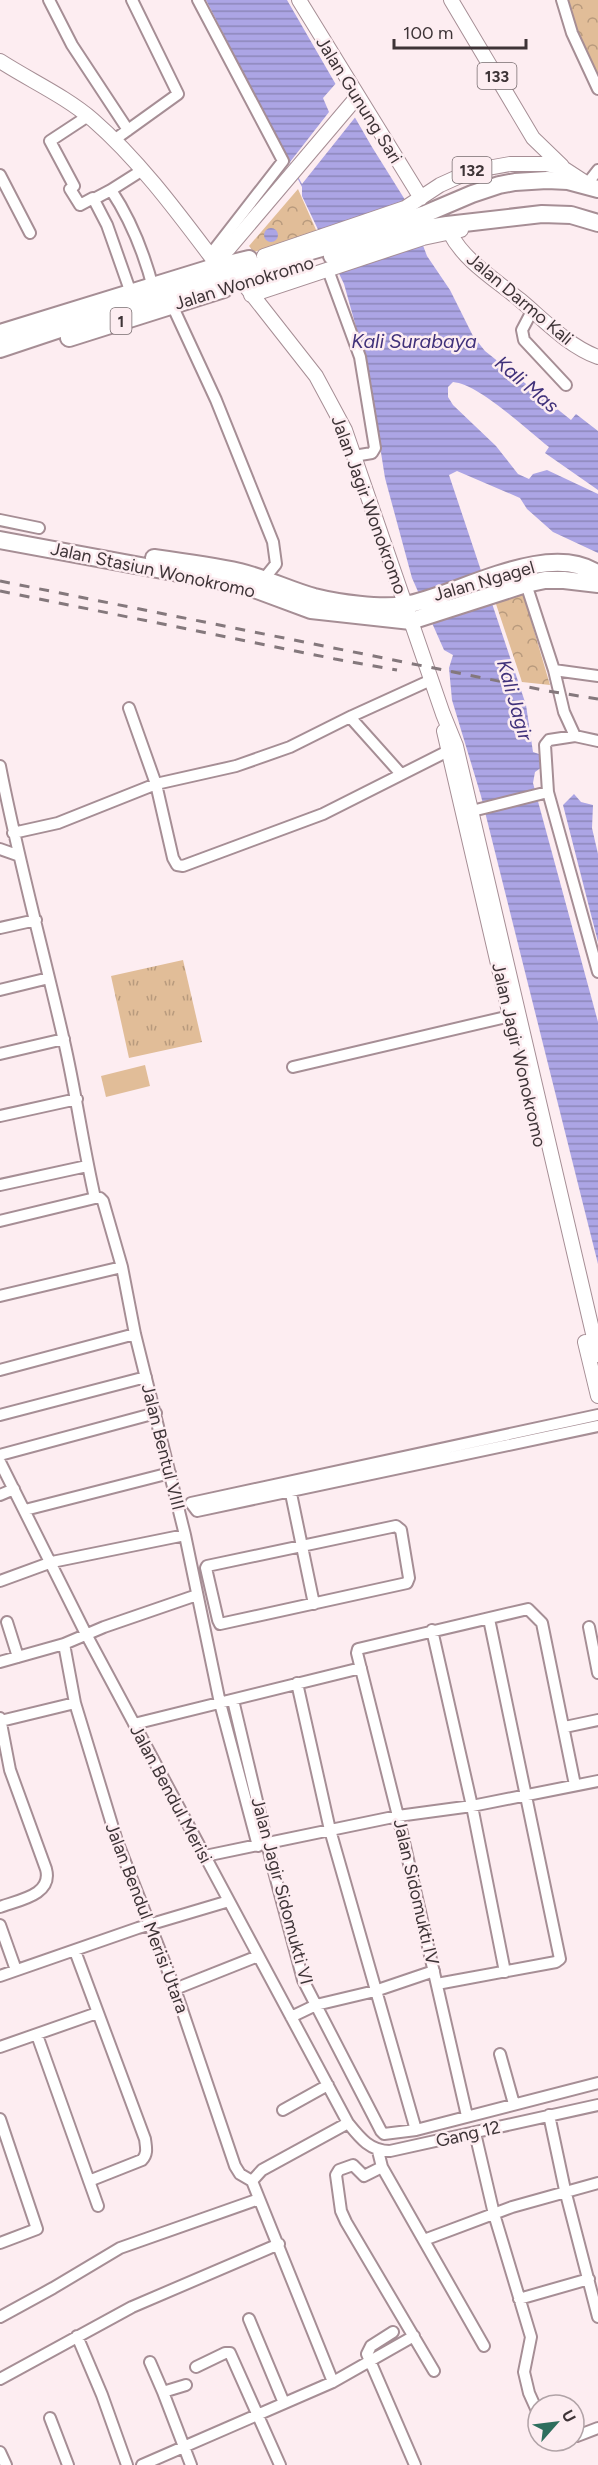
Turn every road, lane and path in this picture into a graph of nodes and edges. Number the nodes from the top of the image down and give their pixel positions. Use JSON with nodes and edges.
{"nodes":[{"id":1,"x":50,"y":0,"type":"edge"},
{"id":2,"x":132,"y":0,"type":"edge"},
{"id":3,"x":198,"y":0,"type":"edge"},
{"id":4,"x":299,"y":0,"type":"edge"},
{"id":5,"x":451,"y":0,"type":"edge"},
{"id":6,"x":562,"y":0,"type":"edge"},
{"id":7,"x":2,"y":65,"type":"edge"},
{"id":8,"x":598,"y":89,"type":"edge"},
{"id":9,"x":355,"y":101,"type":"junction"},
{"id":10,"x":88,"y":116,"type":"junction"},
{"id":11,"x":128,"y":130,"type":"junction"},
{"id":12,"x":114,"y":140,"type":"junction"},
{"id":13,"x":563,"y":168,"type":"junction"},
{"id":14,"x":598,"y":170,"type":"edge"},
{"id":15,"x":141,"y":171,"type":"junction"},
{"id":16,"x":0,"y":176,"type":"edge"},
{"id":17,"x":593,"y":187,"type":"edge"},
{"id":18,"x":111,"y":190,"type":"junction"},
{"id":19,"x":94,"y":199,"type":"junction"},
{"id":20,"x":423,"y":216,"type":"junction"},
{"id":21,"x":492,"y":221,"type":"junction"},
{"id":22,"x":598,"y":223,"type":"edge"},
{"id":23,"x":450,"y":232,"type":"junction"},
{"id":24,"x":30,"y":233,"type":"dead end"},
{"id":25,"x":264,"y":256,"type":"junction"},
{"id":26,"x":327,"y":256,"type":"junction"},
{"id":27,"x":211,"y":262,"type":"junction"},
{"id":28,"x":245,"y":283,"type":"junction"},
{"id":29,"x":189,"y":286,"type":"junction"},
{"id":30,"x":156,"y":297,"type":"junction"},
{"id":31,"x":135,"y":304,"type":"junction"},
{"id":32,"x":172,"y":305,"type":"junction"},
{"id":33,"x":532,"y":310,"type":"junction"},
{"id":34,"x":0,"y":333,"type":"edge"},
{"id":35,"x":0,"y":349,"type":"edge"},
{"id":36,"x":598,"y":357,"type":"edge"},
{"id":37,"x":0,"y":361,"type":"edge"},
{"id":38,"x":566,"y":386,"type":"dead end"},
{"id":39,"x":354,"y":456,"type":"junction"},
{"id":40,"x":0,"y":520,"type":"edge"},
{"id":41,"x":39,"y":528,"type":"dead end"},
{"id":42,"x":0,"y":529,"type":"edge"},
{"id":43,"x":19,"y":529,"type":"junction"},
{"id":44,"x":0,"y":540,"type":"edge"},
{"id":45,"x":598,"y":574,"type":"edge"},
{"id":46,"x":263,"y":580,"type":"junction"},
{"id":47,"x":526,"y":584,"type":"junction"},
{"id":48,"x":598,"y":584,"type":"edge"},
{"id":49,"x":412,"y":602,"type":"junction"},
{"id":50,"x":411,"y":621,"type":"junction"},
{"id":51,"x":554,"y":670,"type":"junction"},
{"id":52,"x":598,"y":676,"type":"edge"},
{"id":53,"x":431,"y":680,"type":"junction"},
{"id":54,"x":129,"y":708,"type":"dead end"},
{"id":55,"x":443,"y":714,"type":"junction"},
{"id":56,"x":350,"y":717,"type":"junction"},
{"id":57,"x":575,"y":736,"type":"junction"},
{"id":58,"x":598,"y":741,"type":"edge"},
{"id":59,"x":448,"y":751,"type":"junction"},
{"id":60,"x":0,"y":766,"type":"edge"},
{"id":61,"x":401,"y":774,"type":"junction"},
{"id":62,"x":156,"y":784,"type":"junction"},
{"id":63,"x":545,"y":793,"type":"junction"},
{"id":64,"x":477,"y":810,"type":"junction"},
{"id":65,"x":16,"y":834,"type":"junction"},
{"id":66,"x":0,"y":848,"type":"edge"},
{"id":67,"x":17,"y":855,"type":"junction"},
{"id":68,"x":482,"y":875,"type":"junction"},
{"id":69,"x":36,"y":920,"type":"junction"},
{"id":70,"x":0,"y":928,"type":"edge"},
{"id":71,"x":598,"y":972,"type":"edge"},
{"id":72,"x":49,"y":978,"type":"junction"},
{"id":73,"x":0,"y":990,"type":"edge"},
{"id":74,"x":510,"y":1016,"type":"junction"},
{"id":75,"x":64,"y":1039,"type":"junction"},
{"id":76,"x":0,"y":1054,"type":"edge"},
{"id":77,"x":293,"y":1067,"type":"dead end"},
{"id":78,"x":77,"y":1099,"type":"junction"},
{"id":79,"x":0,"y":1116,"type":"edge"},
{"id":80,"x":87,"y":1166,"type":"junction"},
{"id":81,"x":0,"y":1185,"type":"edge"},
{"id":82,"x":95,"y":1198,"type":"junction"},
{"id":83,"x":0,"y":1221,"type":"edge"},
{"id":84,"x":122,"y":1267,"type":"junction"},
{"id":85,"x":574,"y":1272,"type":"junction"},
{"id":86,"x":0,"y":1296,"type":"edge"},
{"id":87,"x":135,"y":1334,"type":"junction"},
{"id":88,"x":598,"y":1355,"type":"edge"},
{"id":89,"x":0,"y":1370,"type":"edge"},
{"id":90,"x":146,"y":1377,"type":"junction"},
{"id":91,"x":598,"y":1396,"type":"edge"},
{"id":92,"x":156,"y":1413,"type":"junction"},
{"id":93,"x":0,"y":1415,"type":"edge"},
{"id":94,"x":598,"y":1415,"type":"edge"},
{"id":95,"x":598,"y":1426,"type":"edge"},
{"id":96,"x":0,"y":1455,"type":"edge"},
{"id":97,"x":0,"y":1462,"type":"edge"},
{"id":98,"x":170,"y":1473,"type":"junction"},
{"id":99,"x":290,"y":1487,"type":"junction"},
{"id":100,"x":14,"y":1489,"type":"junction"},
{"id":101,"x":0,"y":1495,"type":"edge"},
{"id":102,"x":25,"y":1510,"type":"junction"},
{"id":103,"x":185,"y":1535,"type":"junction"},
{"id":104,"x":302,"y":1547,"type":"junction"},
{"id":105,"x":51,"y":1562,"type":"junction"},
{"id":106,"x":0,"y":1581,"type":"edge"},
{"id":107,"x":197,"y":1595,"type":"junction"},
{"id":108,"x":314,"y":1604,"type":"junction"},
{"id":109,"x":489,"y":1619,"type":"junction"},
{"id":110,"x":7,"y":1622,"type":"dead end"},
{"id":111,"x":589,"y":1627,"type":"dead end"},
{"id":112,"x":432,"y":1630,"type":"junction"},
{"id":113,"x":86,"y":1634,"type":"junction"},
{"id":114,"x":64,"y":1644,"type":"junction"},
{"id":115,"x":18,"y":1657,"type":"junction"},
{"id":116,"x":0,"y":1662,"type":"edge"},
{"id":117,"x":361,"y":1668,"type":"junction"},
{"id":118,"x":598,"y":1673,"type":"edge"},
{"id":119,"x":297,"y":1683,"type":"junction"},
{"id":120,"x":226,"y":1701,"type":"junction"},
{"id":121,"x":75,"y":1704,"type":"junction"},
{"id":122,"x":0,"y":1719,"type":"edge"},
{"id":123,"x":598,"y":1720,"type":"edge"},
{"id":124,"x":134,"y":1724,"type":"junction"},
{"id":125,"x":565,"y":1727,"type":"junction"},
{"id":126,"x":1,"y":1736,"type":"edge"},
{"id":127,"x":598,"y":1781,"type":"edge"},
{"id":128,"x":575,"y":1785,"type":"junction"},
{"id":129,"x":526,"y":1795,"type":"junction"},
{"id":130,"x":472,"y":1806,"type":"junction"},
{"id":131,"x":398,"y":1816,"type":"junction"},
{"id":132,"x":330,"y":1830,"type":"junction"},
{"id":133,"x":262,"y":1845,"type":"junction"},
{"id":134,"x":205,"y":1856,"type":"junction"},
{"id":135,"x":229,"y":1901,"type":"junction"},
{"id":136,"x":0,"y":1907,"type":"edge"},
{"id":137,"x":150,"y":1924,"type":"junction"},
{"id":138,"x":0,"y":1925,"type":"edge"},
{"id":139,"x":75,"y":1951,"type":"junction"},
{"id":140,"x":258,"y":1956,"type":"junction"},
{"id":141,"x":16,"y":1970,"type":"junction"},
{"id":142,"x":434,"y":1971,"type":"junction"},
{"id":143,"x":505,"y":1972,"type":"junction"},
{"id":144,"x":0,"y":1976,"type":"edge"},
{"id":145,"x":437,"y":1984,"type":"junction"},
{"id":146,"x":175,"y":1989,"type":"junction"},
{"id":147,"x":375,"y":1991,"type":"junction"},
{"id":148,"x":312,"y":2007,"type":"junction"},
{"id":149,"x":98,"y":2013,"type":"junction"},
{"id":150,"x":291,"y":2017,"type":"junction"},
{"id":151,"x":37,"y":2035,"type":"junction"},
{"id":152,"x":0,"y":2048,"type":"edge"},
{"id":153,"x":500,"y":2054,"type":"dead end"},
{"id":154,"x":598,"y":2083,"type":"edge"},
{"id":155,"x":328,"y":2085,"type":"junction"},
{"id":156,"x":598,"y":2105,"type":"edge"},
{"id":157,"x":509,"y":2106,"type":"junction"},
{"id":158,"x":283,"y":2110,"type":"dead end"},
{"id":159,"x":549,"y":2115,"type":"junction"},
{"id":160,"x":467,"y":2116,"type":"junction"},
{"id":161,"x":0,"y":2119,"type":"edge"},
{"id":162,"x":348,"y":2123,"type":"junction"},
{"id":163,"x":509,"y":2124,"type":"junction"},
{"id":164,"x":416,"y":2130,"type":"junction"},
{"id":165,"x":475,"y":2133,"type":"junction"},
{"id":166,"x":378,"y":2151,"type":"junction"},
{"id":167,"x":382,"y":2167,"type":"junction"},
{"id":168,"x":89,"y":2181,"type":"junction"},
{"id":169,"x":252,"y":2181,"type":"junction"},
{"id":170,"x":598,"y":2183,"type":"edge"},
{"id":171,"x":565,"y":2190,"type":"junction"},
{"id":172,"x":259,"y":2199,"type":"junction"},
{"id":173,"x":98,"y":2206,"type":"dead end"},
{"id":174,"x":494,"y":2214,"type":"junction"},
{"id":175,"x":424,"y":2240,"type":"junction"},
{"id":176,"x":0,"y":2243,"type":"edge"},
{"id":177,"x":279,"y":2244,"type":"junction"},
{"id":178,"x":589,"y":2279,"type":"junction"},
{"id":179,"x":519,"y":2299,"type":"junction"},
{"id":180,"x":0,"y":2317,"type":"edge"},
{"id":181,"x":598,"y":2317,"type":"edge"},
{"id":182,"x":249,"y":2319,"type":"dead end"},
{"id":183,"x":393,"y":2332,"type":"dead end"},
{"id":184,"x":77,"y":2336,"type":"junction"},
{"id":185,"x":414,"y":2336,"type":"junction"},
{"id":186,"x":484,"y":2346,"type":"dead end"},
{"id":187,"x":150,"y":2362,"type":"dead end"},
{"id":188,"x":370,"y":2363,"type":"junction"},
{"id":189,"x":196,"y":2367,"type":"dead end"},
{"id":190,"x":434,"y":2371,"type":"dead end"},
{"id":191,"x":0,"y":2379,"type":"edge"},
{"id":192,"x":333,"y":2382,"type":"junction"},
{"id":193,"x":186,"y":2385,"type":"dead end"},
{"id":194,"x":163,"y":2392,"type":"junction"},
{"id":195,"x":529,"y":2393,"type":"edge"},
{"id":196,"x":284,"y":2403,"type":"junction"},
{"id":197,"x":258,"y":2415,"type":"junction"},
{"id":198,"x":50,"y":2418,"type":"dead end"},
{"id":199,"x":184,"y":2446,"type":"junction"},
{"id":200,"x":0,"y":2452,"type":"edge"},
{"id":201,"x":6,"y":2465,"type":"edge"},
{"id":202,"x":68,"y":2465,"type":"edge"},
{"id":203,"x":128,"y":2465,"type":"edge"},
{"id":204,"x":142,"y":2465,"type":"edge"},
{"id":205,"x":191,"y":2465,"type":"edge"},
{"id":206,"x":280,"y":2465,"type":"edge"},
{"id":207,"x":415,"y":2465,"type":"edge"}],
"edges":[{"from":1,"to":11,"type":"street"},
{"from":2,"to":11,"type":"street"},
{"from":3,"to":27,"type":"street"},
{"from":4,"to":9,"type":"main road","name":"Jalan Gunung Sari"},
{"from":5,"to":13,"type":"main road","number":"133"},
{"from":6,"to":8,"type":"street"},
{"from":7,"to":10,"type":"main road"},
{"from":9,"to":20,"type":"main road","name":"Jalan Gunung Sari"},
{"from":9,"to":27,"type":"main road"},
{"from":10,"to":12,"type":"main road"},
{"from":10,"to":19,"type":"street"},
{"from":11,"to":12,"type":"street"},
{"from":12,"to":15,"type":"main road"},
{"from":13,"to":17,"type":"main road","number":"133"},
{"from":13,"to":20,"type":"main road","number":"132"},
{"from":14,"to":17,"type":"street"},
{"from":15,"to":18,"type":"street"},
{"from":15,"to":27,"type":"main road"},
{"from":16,"to":24,"type":"street"},
{"from":17,"to":20,"type":"highway","number":"1"},
{"from":18,"to":19,"type":"street"},
{"from":18,"to":30,"type":"street"},
{"from":19,"to":31,"type":"street"},
{"from":20,"to":21,"type":"highway","name":"Jalan Wonokromo","number":"1"},
{"from":20,"to":23,"type":"main road"},
{"from":20,"to":26,"type":"highway","name":"Jalan Wonokromo","number":"1"},
{"from":20,"to":26,"type":"main road","name":"Jalan Wonokromo","number":"132"},
{"from":21,"to":22,"type":"highway","number":"1"},
{"from":21,"to":23,"type":"main road"},
{"from":23,"to":33,"type":"main road","name":"Jalan Darmo Kali"},
{"from":25,"to":26,"type":"main road","name":"Jalan Wonokromo","number":"132"},
{"from":25,"to":27,"type":"highway","name":"Jalan Wonokromo","number":"1"},
{"from":25,"to":28,"type":"highway","number":"1"},
{"from":26,"to":28,"type":"highway","name":"Jalan Wonokromo","number":"1"},
{"from":26,"to":28,"type":"main road","number":"1"},
{"from":26,"to":39,"type":"street"},
{"from":27,"to":29,"type":"main road","number":"1"},
{"from":27,"to":34,"type":"highway","name":"Jalan Wonokromo","number":"1"},
{"from":28,"to":29,"type":"highway","name":"Jalan Wonokromo","number":"1"},
{"from":28,"to":32,"type":"highway","name":"Jalan Wonokromo","number":"1"},
{"from":28,"to":39,"type":"main road","name":"Jalan Jagir Wonokromo"},
{"from":29,"to":30,"type":"highway","name":"Jalan Wonokromo","number":"1"},
{"from":30,"to":31,"type":"highway","name":"Jalan Wonokromo","number":"1"},
{"from":31,"to":35,"type":"highway","name":"Jalan Wonokromo","number":"1"},
{"from":32,"to":37,"type":"highway","name":"Jalan Wonokromo","number":"1"},
{"from":32,"to":46,"type":"street"},
{"from":33,"to":36,"type":"main road","name":"Jalan Darmo Kali"},
{"from":33,"to":38,"type":"street"},
{"from":39,"to":49,"type":"main road","name":"Jalan Jagir Wonokromo"},
{"from":40,"to":43,"type":"street"},
{"from":41,"to":43,"type":"street"},
{"from":42,"to":43,"type":"highway","name":"Jalan Stasiun Wonokromo"},
{"from":43,"to":46,"type":"highway","name":"Jalan Stasiun Wonokromo"},
{"from":44,"to":50,"type":"highway","name":"Jalan Stasiun Wonokromo"},
{"from":45,"to":49,"type":"highway","name":"Jalan Ngagel"},
{"from":46,"to":49,"type":"highway","name":"Jalan Stasiun Wonokromo"},
{"from":47,"to":48,"type":"highway","name":"Jalan Ngagel"},
{"from":47,"to":50,"type":"highway","name":"Jalan Ngagel"},
{"from":47,"to":51,"type":"street"},
{"from":49,"to":50,"type":"main road","name":"Jalan Jagir Wonokromo"},
{"from":50,"to":53,"type":"main road","name":"Jalan Jagir Wonokromo"},
{"from":51,"to":52,"type":"street"},
{"from":51,"to":57,"type":"street"},
{"from":53,"to":55,"type":"main road","name":"Jalan Jagir Wonokromo"},
{"from":53,"to":56,"type":"street"},
{"from":54,"to":62,"type":"street"},
{"from":55,"to":59,"type":"main road","name":"Jalan Jagir Wonokromo"},
{"from":55,"to":64,"type":"main road","name":"Jalan Jagir Wonokromo"},
{"from":56,"to":61,"type":"street"},
{"from":56,"to":62,"type":"street"},
{"from":57,"to":58,"type":"street"},
{"from":57,"to":63,"type":"street"},
{"from":59,"to":61,"type":"street"},
{"from":59,"to":68,"type":"main road","name":"Jalan Jagir Wonokromo"},
{"from":60,"to":65,"type":"street","name":"Jalan Bentul VIII"},
{"from":61,"to":62,"type":"street"},
{"from":62,"to":65,"type":"street"},
{"from":63,"to":64,"type":"street"},
{"from":63,"to":71,"type":"street"},
{"from":64,"to":68,"type":"main road","name":"Jalan Jagir Wonokromo"},
{"from":65,"to":66,"type":"street"},
{"from":65,"to":67,"type":"street","name":"Jalan Bentul VIII"},
{"from":66,"to":67,"type":"street"},
{"from":67,"to":69,"type":"street","name":"Jalan Bentul VIII"},
{"from":68,"to":74,"type":"main road","name":"Jalan Jagir Wonokromo"},
{"from":68,"to":85,"type":"main road","name":"Jalan Jagir Wonokromo"},
{"from":69,"to":70,"type":"street"},
{"from":69,"to":72,"type":"street","name":"Jalan Bentul VIII"},
{"from":72,"to":73,"type":"street"},
{"from":72,"to":75,"type":"street","name":"Jalan Bentul VIII"},
{"from":74,"to":77,"type":"street"},
{"from":74,"to":85,"type":"main road","name":"Jalan Jagir Wonokromo"},
{"from":75,"to":76,"type":"street"},
{"from":75,"to":78,"type":"street","name":"Jalan Bentul VIII"},
{"from":78,"to":79,"type":"street"},
{"from":78,"to":80,"type":"street","name":"Jalan Bentul VIII"},
{"from":80,"to":81,"type":"street"},
{"from":80,"to":82,"type":"street","name":"Jalan Bentul VIII"},
{"from":82,"to":83,"type":"street"},
{"from":82,"to":84,"type":"street","name":"Jalan Bentul VIII"},
{"from":84,"to":86,"type":"street"},
{"from":84,"to":87,"type":"street","name":"Jalan Bentul VIII"},
{"from":85,"to":88,"type":"main road","name":"Jalan Jagir Wonokromo"},
{"from":85,"to":91,"type":"main road","name":"Jalan Jagir Wonokromo"},
{"from":87,"to":89,"type":"street"},
{"from":87,"to":90,"type":"street","name":"Jalan Bentul VIII"},
{"from":90,"to":92,"type":"street","name":"Jalan Bentul VIII"},
{"from":90,"to":93,"type":"street"},
{"from":92,"to":96,"type":"street"},
{"from":92,"to":98,"type":"street","name":"Jalan Bentul VIII"},
{"from":94,"to":99,"type":"street"},
{"from":95,"to":99,"type":"street"},
{"from":97,"to":100,"type":"street","name":"Jalan Bendul Merisi"},
{"from":98,"to":102,"type":"street"},
{"from":98,"to":103,"type":"street","name":"Jalan Bentul VIII"},
{"from":99,"to":99,"type":"street"},
{"from":99,"to":104,"type":"street"},
{"from":100,"to":101,"type":"street"},
{"from":100,"to":102,"type":"street","name":"Jalan Bendul Merisi"},
{"from":102,"to":105,"type":"street","name":"Jalan Bendul Merisi"},
{"from":103,"to":105,"type":"street"},
{"from":103,"to":107,"type":"street","name":"Jalan Bentul VIII"},
{"from":104,"to":108,"type":"street"},
{"from":104,"to":108,"type":"street"},
{"from":104,"to":108,"type":"street"},
{"from":105,"to":106,"type":"street"},
{"from":105,"to":113,"type":"street","name":"Jalan Bendul Merisi"},
{"from":107,"to":113,"type":"street"},
{"from":107,"to":120,"type":"street","name":"Jalan Bentul VIII"},
{"from":109,"to":112,"type":"street"},
{"from":109,"to":125,"type":"street"},
{"from":109,"to":129,"type":"street"},
{"from":110,"to":115,"type":"street"},
{"from":111,"to":118,"type":"street"},
{"from":112,"to":117,"type":"street"},
{"from":112,"to":130,"type":"street"},
{"from":113,"to":114,"type":"street"},
{"from":113,"to":124,"type":"street","name":"Jalan Bendul Merisi"},
{"from":114,"to":115,"type":"street"},
{"from":114,"to":121,"type":"street","name":"Jalan Bendul Merisi Utara"},
{"from":115,"to":116,"type":"street"},
{"from":117,"to":119,"type":"street"},
{"from":117,"to":131,"type":"street","name":"Jalan Sidomukti IV"},
{"from":119,"to":120,"type":"street"},
{"from":119,"to":132,"type":"street"},
{"from":120,"to":124,"type":"street"},
{"from":120,"to":133,"type":"street","name":"Jalan Jagir Sidomukti VI"},
{"from":121,"to":122,"type":"street"},
{"from":121,"to":137,"type":"street","name":"Jalan Bendul Merisi Utara"},
{"from":122,"to":126,"type":"street"},
{"from":123,"to":125,"type":"street"},
{"from":124,"to":134,"type":"street","name":"Jalan Bendul Merisi"},
{"from":125,"to":128,"type":"street"},
{"from":126,"to":136,"type":"street"},
{"from":127,"to":128,"type":"street"},
{"from":128,"to":129,"type":"street"},
{"from":129,"to":130,"type":"street"},
{"from":129,"to":143,"type":"street"},
{"from":130,"to":131,"type":"street"},
{"from":130,"to":143,"type":"street"},
{"from":131,"to":132,"type":"street"},
{"from":131,"to":142,"type":"street","name":"Jalan Sidomukti IV"},
{"from":132,"to":133,"type":"street"},
{"from":132,"to":147,"type":"street"},
{"from":133,"to":134,"type":"street"},
{"from":133,"to":148,"type":"street","name":"Jalan Jagir Sidomukti VI"},
{"from":134,"to":135,"type":"street","name":"Jalan Bendul Merisi"},
{"from":135,"to":137,"type":"street"},
{"from":135,"to":140,"type":"street","name":"Jalan Bendul Merisi"},
{"from":137,"to":139,"type":"street"},
{"from":137,"to":146,"type":"street","name":"Jalan Bendul Merisi Utara"},
{"from":138,"to":141,"type":"street"},
{"from":139,"to":141,"type":"street"},
{"from":139,"to":149,"type":"street"},
{"from":140,"to":146,"type":"street"},
{"from":140,"to":150,"type":"street","name":"Jalan Bendul Merisi"},
{"from":141,"to":144,"type":"street"},
{"from":142,"to":145,"type":"street","name":"Jalan Sidomukti IV"},
{"from":142,"to":147,"type":"street"},
{"from":143,"to":145,"type":"street"},
{"from":145,"to":160,"type":"street","name":"Jalan Sidomukti IV"},
{"from":146,"to":169,"type":"street","name":"Jalan Bendul Merisi Utara"},
{"from":147,"to":148,"type":"street"},
{"from":147,"to":164,"type":"street"},
{"from":148,"to":150,"type":"street"},
{"from":148,"to":164,"type":"street","name":"Jalan Jagir Sidomukti VI"},
{"from":149,"to":151,"type":"street"},
{"from":149,"to":168,"type":"street"},
{"from":150,"to":155,"type":"street","name":"Jalan Bendul Merisi"},
{"from":151,"to":152,"type":"street"},
{"from":151,"to":168,"type":"street"},
{"from":153,"to":157,"type":"street"},
{"from":154,"to":157,"type":"street","name":"Jalan Jagir Sidomukti VI"},
{"from":155,"to":158,"type":"street"},
{"from":155,"to":162,"type":"street","name":"Jalan Bendul Merisi"},
{"from":156,"to":159,"type":"street","name":"Gang 12"},
{"from":157,"to":160,"type":"street","name":"Jalan Jagir Sidomukti VI"},
{"from":157,"to":163,"type":"street"},
{"from":159,"to":163,"type":"street","name":"Gang 12"},
{"from":159,"to":171,"type":"street"},
{"from":160,"to":164,"type":"street","name":"Jalan Jagir Sidomukti VI"},
{"from":161,"to":176,"type":"street"},
{"from":162,"to":166,"type":"street"},
{"from":162,"to":169,"type":"street"},
{"from":163,"to":165,"type":"street","name":"Gang 12"},
{"from":165,"to":166,"type":"street","name":"Gang 12"},
{"from":165,"to":174,"type":"street"},
{"from":166,"to":167,"type":"street"},
{"from":167,"to":175,"type":"street"},
{"from":167,"to":185,"type":"street"},
{"from":168,"to":173,"type":"street"},
{"from":169,"to":172,"type":"street"},
{"from":170,"to":171,"type":"street"},
{"from":171,"to":174,"type":"street"},
{"from":171,"to":178,"type":"street"},
{"from":172,"to":177,"type":"street"},
{"from":172,"to":180,"type":"street"},
{"from":174,"to":175,"type":"street"},
{"from":174,"to":179,"type":"street"},
{"from":175,"to":186,"type":"street"},
{"from":177,"to":184,"type":"street"},
{"from":177,"to":192,"type":"street"},
{"from":178,"to":179,"type":"street"},
{"from":178,"to":181,"type":"street"},
{"from":179,"to":195,"type":"street"},
{"from":182,"to":196,"type":"street"},
{"from":183,"to":188,"type":"street"},
{"from":184,"to":191,"type":"street"},
{"from":184,"to":203,"type":"street"},
{"from":185,"to":188,"type":"street"},
{"from":185,"to":190,"type":"street"},
{"from":187,"to":194,"type":"street"},
{"from":188,"to":192,"type":"street"},
{"from":188,"to":207,"type":"street"},
{"from":189,"to":197,"type":"street"},
{"from":192,"to":196,"type":"street"},
{"from":193,"to":194,"type":"street"},
{"from":194,"to":199,"type":"street"},
{"from":196,"to":197,"type":"street"},
{"from":197,"to":199,"type":"street"},
{"from":197,"to":206,"type":"street"},
{"from":198,"to":202,"type":"street"},
{"from":199,"to":204,"type":"street"},
{"from":199,"to":205,"type":"street"},
{"from":200,"to":201,"type":"street"}]}
